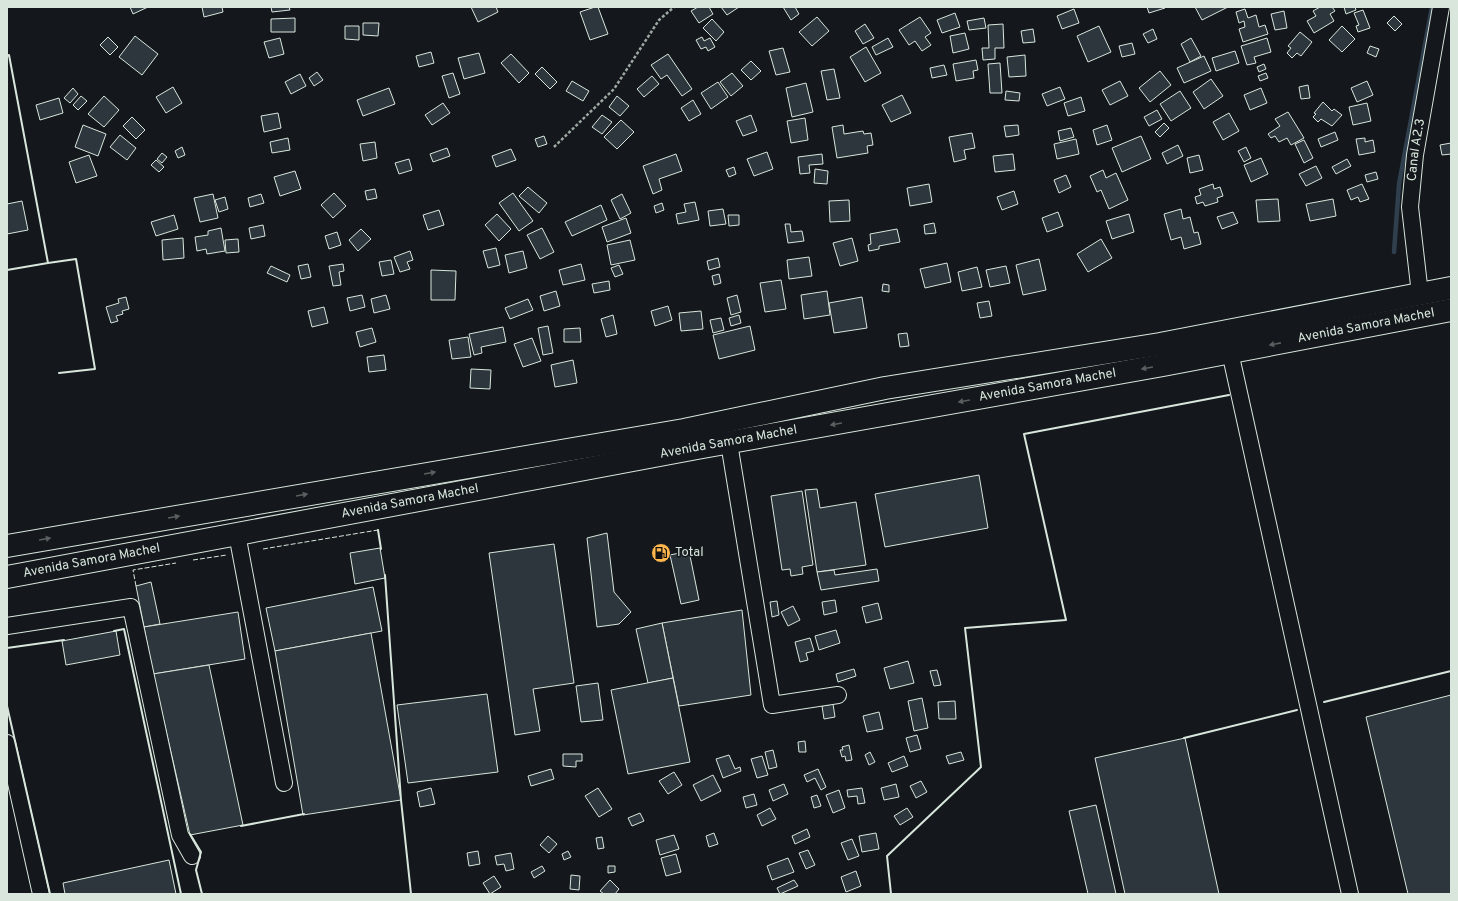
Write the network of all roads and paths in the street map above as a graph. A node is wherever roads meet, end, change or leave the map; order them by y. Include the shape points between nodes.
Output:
1 (674, 7) edge
2 (1442, 7) edge
3 (554, 147) dead end
4 (1451, 288) edge
5 (1420, 294) junction
6 (1451, 310) edge
7 (1230, 352) junction
8 (729, 443) junction
9 (237, 534) junction
10 (7, 546) edge
11 (7, 577) edge
12 (7, 626) edge
13 (838, 695) dead end
14 (7, 743) edge
15 (284, 783) dead end
16 (192, 856) dead end
17 (41, 894) edge
18 (1350, 894) edge

1 - 3 path via 660,20 614,89
2 - 5 street, Canal A2.3 via 1416,155 1410,208
4 - 5 highway, Avenida Samora Machel
10 -> 5 highway, Avenida Samora Machel via 684,430 885,388 1160,344
6 -> 7 highway, Avenida Samora Machel
7 -> 8 highway, Avenida Samora Machel
7 - 18 street
8 - 9 highway, Avenida Samora Machel
8 - 13 street via 772,705
9 - 11 highway, Avenida Samora Machel
9 - 15 street
12 - 16 street via 131,607 180,835
14 - 17 street

